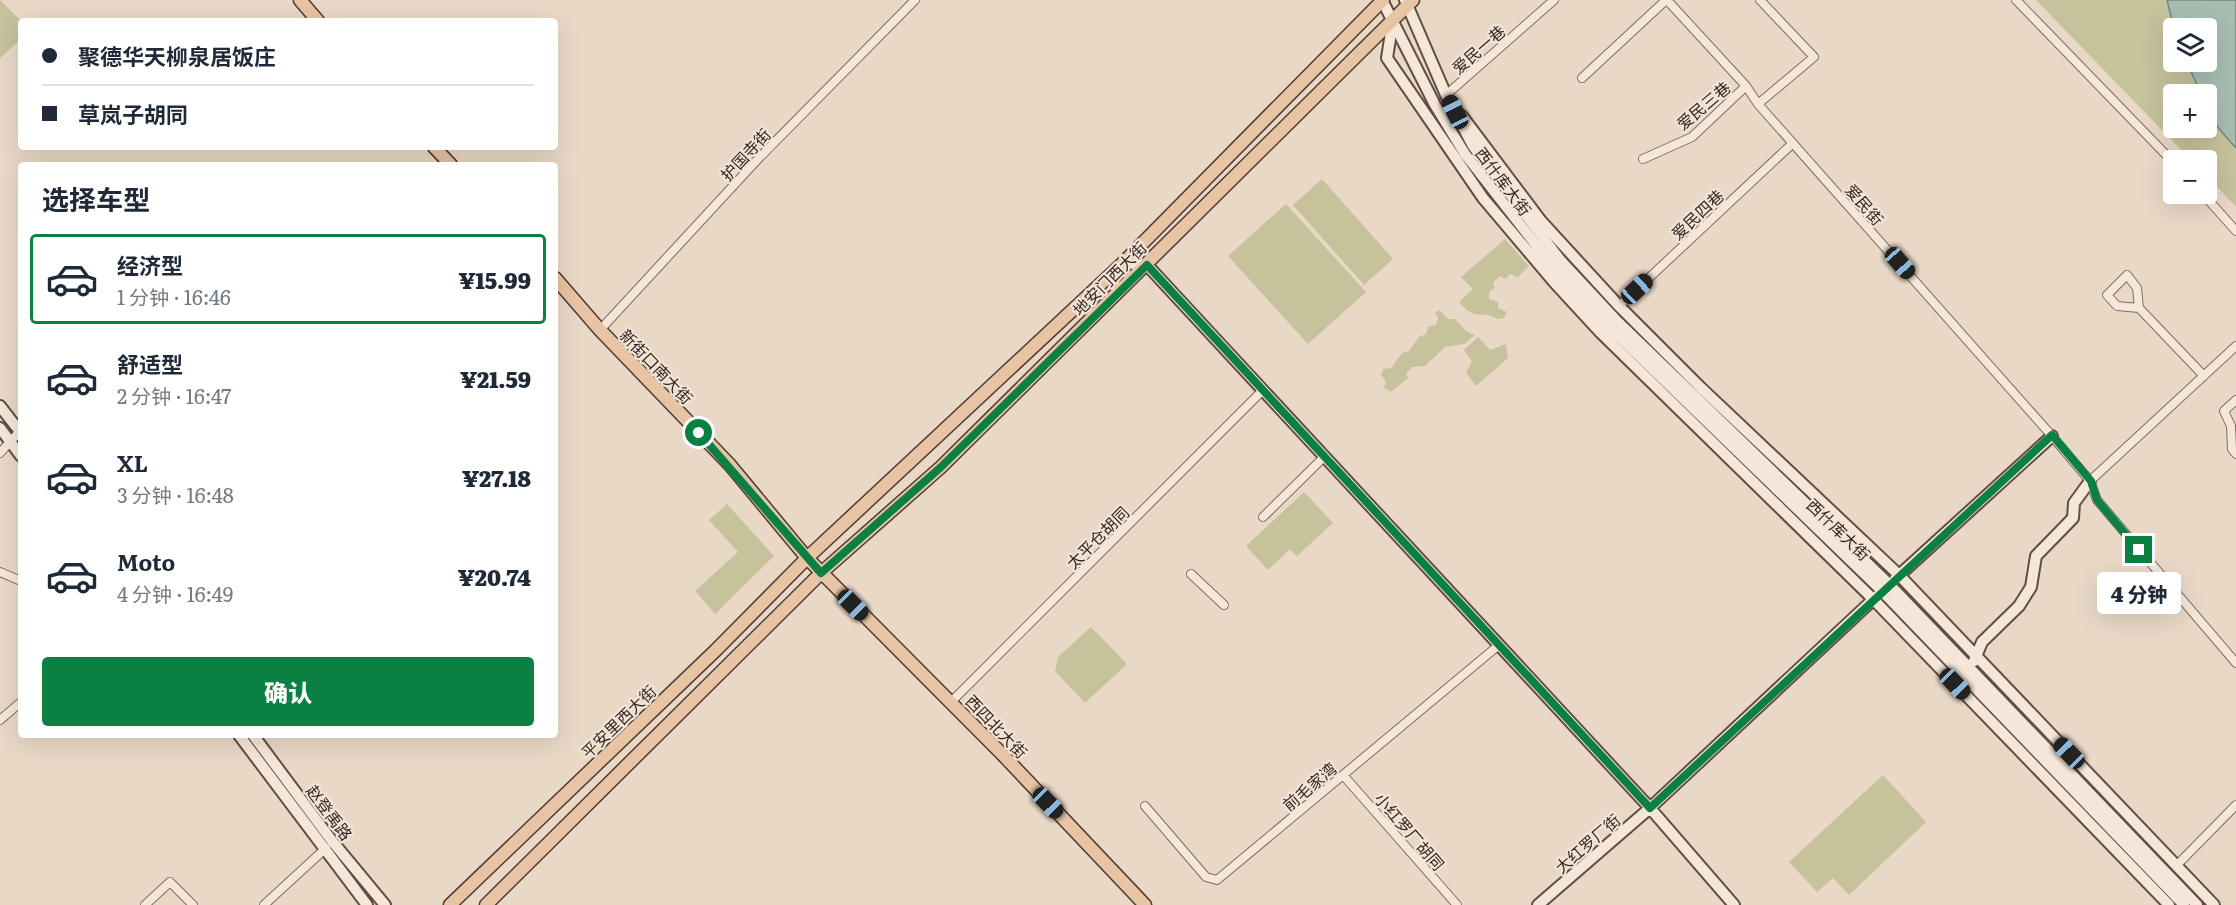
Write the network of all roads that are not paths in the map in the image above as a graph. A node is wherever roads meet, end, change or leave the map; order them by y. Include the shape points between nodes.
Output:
1 (300, 0) edge
2 (915, 0) edge
3 (1383, 0) edge
4 (1554, 0) edge
5 (1666, 0) edge
6 (1760, 0) edge
7 (2016, 0) edge
8 (1409, 2) edge
9 (315, 18) edge
10 (1394, 20) junction
11 (1582, 78) dead end
12 (1746, 86) junction
13 (1446, 95) junction
14 (1758, 104) junction
15 (1793, 143) junction
16 (437, 150) edge
17 (2163, 152) edge
18 (1643, 159) dead end
19 (448, 162) edge
20 (2212, 204) edge
21 (2236, 231) edge
22 (1124, 263) junction
23 (1147, 265) junction
24 (558, 281) edge
25 (1619, 306) junction
26 (2139, 308) junction
27 (600, 330) junction
28 (2236, 345) edge
29 (2204, 376) junction
30 (1262, 391) junction
31 (2236, 400) edge
32 (0, 406) edge
33 (0, 428) edge
34 (18, 429) edge
35 (18, 434) edge
36 (2052, 435) junction
37 (10, 441) junction
38 (18, 452) edge
39 (0, 453) edge
40 (2236, 454) edge
41 (1324, 457) junction
42 (2091, 481) junction
43 (1263, 517) dead end
44 (807, 558) junction
45 (0, 572) edge
46 (821, 573) junction
47 (1191, 574) dead end
48 (1899, 575) junction
49 (18, 580) edge
50 (1881, 591) junction
51 (1224, 605) dead end
52 (1498, 645) junction
53 (1976, 656) junction
54 (2236, 663) edge
55 (1970, 669) junction
56 (951, 702) junction
57 (18, 705) edge
58 (0, 720) edge
59 (241, 738) edge
60 (256, 738) edge
61 (1343, 775) junction
62 (2236, 805) edge
63 (1145, 806) dead end
64 (1650, 808) junction
65 (326, 848) junction
66 (2177, 865) junction
67 (145, 905) edge
68 (193, 905) edge
69 (264, 905) edge
70 (367, 905) edge
71 (385, 905) edge
72 (450, 905) edge
73 (486, 905) edge
74 (1146, 905) edge
75 (1457, 905) edge
76 (1538, 905) edge
77 (1734, 905) edge
78 (2169, 905) edge
79 (2184, 905) edge
80 (2197, 905) edge
81 (2214, 905) edge

1 - 9 main road
2 - 27 street, 护国寺街 via 757,160
3 - 10 street
3 - 22 main road, 地安门西大街
4 - 13 street, 爱民一巷
5 - 11 street
5 - 12 street, 爱民街
6 - 14 street via 1814,57
7 - 17 street
8 - 10 main road, 地安门西大街
8 - 13 street, 西什库大街
10 - 23 main road, 地安门西大街
10 - 50 street, 西什库大街 via 1435,105 1465,154 1547,260 1608,326
10 - 50 street, 西什库大街 via 1387,58 1517,241 1601,333
12 - 14 street, 爱民街
12 - 18 street, 爱民三巷 via 1692,137
13 - 25 street, 西什库大街 via 1541,221
13 - 50 street, 西什库大街 via 1478,154 1561,261
14 - 15 street, 爱民街
15 - 25 street, 爱民四巷
15 - 36 street, 爱民街
16 - 19 main road
20 - 21 street
22 - 23 street
22 - 44 main road, 地安门西大街
23 - 30 street
23 - 46 main road, 地安门西大街 via 941,467
24 - 27 main road, 新街口南大街
25 - 48 street, 西什库大街
26 - 26 street via 2137,288 2127,275 2107,295 2117,306
26 - 29 street
27 - 44 main road, 新街口南大街 via 730,465
28 - 29 street
29 - 42 street
30 - 41 street
30 - 56 street, 太平仓胡同
31 - 40 street via 2224,411
32 - 34 street
33 - 37 street
35 - 37 street
36 - 42 street, 爱民街
36 - 48 street, 大红罗厂街
37 - 38 street
37 - 39 street
41 - 43 street
41 - 52 street
42 - 53 street via 2074,503 2073,518 2036,556 2031,587 2019,606 1982,642
42 - 54 street, 爱民街 via 2097,500
44 - 46 main road, 新街口南大街
44 - 72 main road, 平安里西大街 via 716,651
45 - 49 street
46 - 56 main road, 西四北大街
46 - 73 main road
47 - 51 street
48 - 50 street, 大红罗厂街
48 - 53 street, 西什库大街
50 - 55 street, 西什库大街
50 - 64 street, 大红罗厂街
50 - 78 street, 西什库大街
50 - 79 street, 西什库大街
52 - 61 street, 前毛家湾
52 - 64 street
53 - 55 street
53 - 66 street, 西什库大街
55 - 80 street, 西什库大街
56 - 74 main road, 西四北大街
57 - 58 street
59 - 65 street, 赵登禹路
60 - 71 street, 赵登禹路
61 - 63 street, 前毛家湾 via 1217,880 1206,877
61 - 75 street, 小红罗厂胡同
62 - 66 street
64 - 76 street, 大红罗厂街
64 - 77 street
65 - 69 street
65 - 70 street, 赵登禹路
66 - 81 street, 西什库大街
67 - 68 street via 170,882

